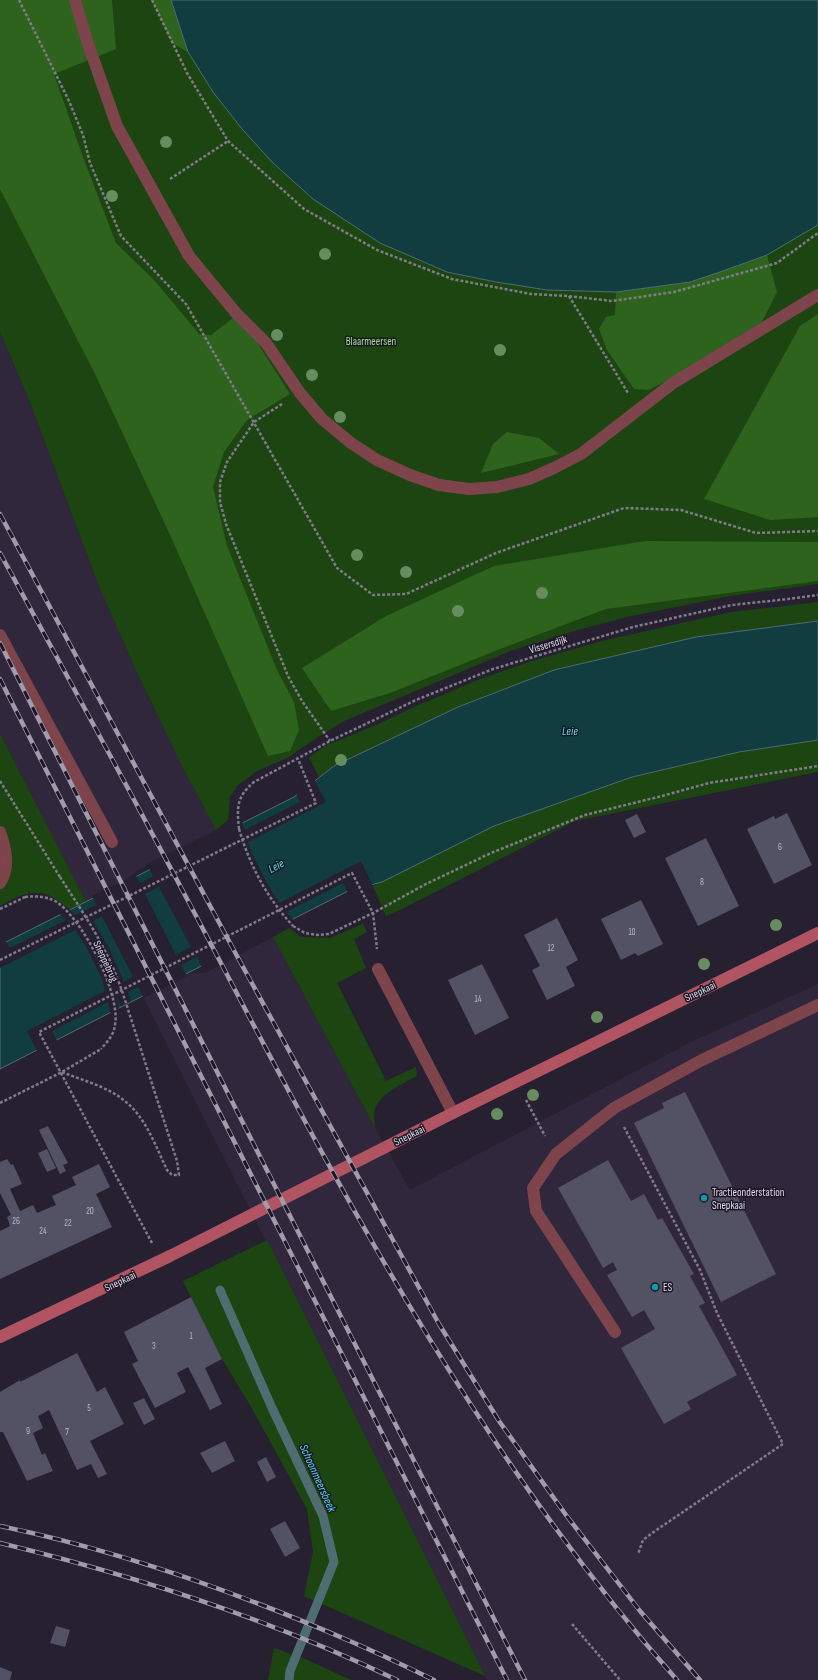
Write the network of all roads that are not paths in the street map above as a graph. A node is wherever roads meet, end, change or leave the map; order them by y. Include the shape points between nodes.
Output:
1 (75, 0) edge
2 (818, 295) edge
3 (0, 635) edge
4 (0, 832) edge
5 (112, 842) dead end
6 (0, 883) edge
7 (818, 933) edge
8 (378, 969) road end
9 (818, 1005) edge
10 (453, 1113) junction
11 (615, 1332) dead end
12 (0, 1336) edge

1 - 2 street via 117,126 189,256 236,313 266,342 322,420 377,460 410,475 439,485 469,489 497,487 529,479 554,468 581,454 674,383
3 - 5 street
4 - 6 street via 7,857
7 - 10 street, Snepkaai
8 - 10 street
9 - 11 street via 702,1060 614,1108 556,1154 534,1188 536,1211
10 - 12 street, Snepkaai via 162,1260

